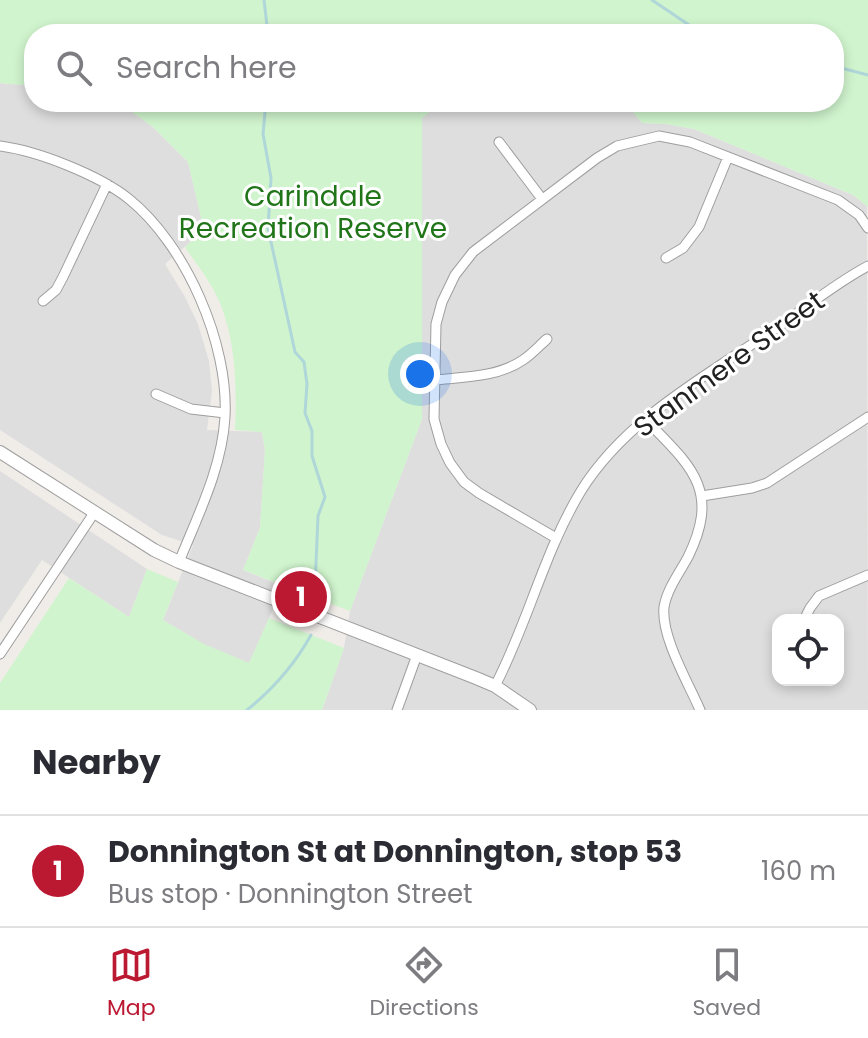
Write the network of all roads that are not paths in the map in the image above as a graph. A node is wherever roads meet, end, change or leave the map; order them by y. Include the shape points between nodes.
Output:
1 (499, 142) dead end
2 (0, 146) edge
3 (728, 157) junction
4 (107, 184) junction
5 (542, 199) junction
6 (868, 228) edge
7 (666, 258) dead end
8 (868, 266) edge
9 (43, 301) dead end
10 (547, 339) dead end
11 (435, 380) junction
12 (156, 394) dead end
13 (225, 413) junction
14 (868, 417) edge
15 (646, 420) junction
16 (0, 452) edge
17 (702, 496) junction
18 (94, 513) junction
19 (556, 538) junction
20 (179, 562) junction
21 (868, 575) edge
22 (807, 614) edge
23 (0, 654) edge
24 (417, 655) junction
25 (495, 686) junction
26 (397, 710) edge
27 (530, 710) edge
28 (700, 710) edge

1 - 5 street
2 - 4 street
3 - 5 street via 659,136 617,146
3 - 6 street via 838,200
3 - 7 street via 699,227 683,248
4 - 9 street via 56,290
4 - 13 street via 147,215 190,277 220,356
5 - 11 street via 473,252 455,275 436,324
8 - 15 street, Stanmere Street
10 - 11 street via 501,371
11 - 19 street via 434,419 441,444 464,482
12 - 13 street via 191,409
13 - 20 street via 213,477
14 - 17 street via 767,483
15 - 17 street via 688,464
15 - 19 street, Stanmere Street via 589,481
16 - 18 street
17 - 28 street via 699,529 664,606 673,648
18 - 20 street
18 - 23 street
19 - 25 street, Stanmere Street
20 - 24 street
21 - 22 street via 819,596
24 - 25 street
24 - 26 street
25 - 27 street

